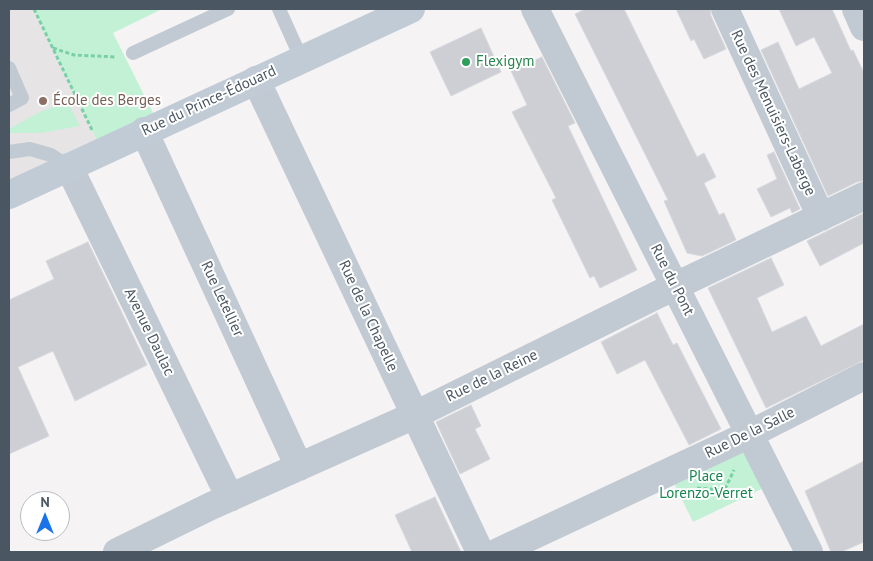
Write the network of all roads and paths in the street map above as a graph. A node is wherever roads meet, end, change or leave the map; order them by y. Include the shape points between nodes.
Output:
1 (34, 9) edge
2 (228, 9) edge
3 (279, 9) edge
4 (411, 9) edge
5 (535, 9) edge
6 (725, 9) edge
7 (856, 9) edge
8 (864, 27) edge
9 (53, 48) junction
10 (133, 53) dead end
11 (118, 57) dead end
12 (302, 58) junction
13 (9, 68) edge
14 (256, 80) junction
15 (9, 105) edge
16 (144, 132) junction
17 (102, 151) junction
18 (9, 152) edge
19 (69, 167) junction
20 (9, 195) edge
21 (864, 196) edge
22 (821, 217) junction
23 (675, 286) junction
24 (864, 376) edge
25 (415, 415) junction
26 (750, 434) junction
27 (299, 467) junction
28 (669, 473) junction
29 (774, 482) junction
30 (230, 498) junction
31 (117, 552) edge
32 (480, 552) edge
33 (498, 552) edge
34 (809, 552) edge

1 - 9 path
2 - 10 lane
3 - 12 lane
4 - 12 street, Rue du Prince-Édouard
5 - 23 street, Rue du Pont
6 - 22 street, Rue des Menuisiers-Laberge
7 - 8 street
9 - 11 path via 74,55
9 - 17 path
12 - 14 street, Rue du Prince-Édouard
13 - 15 lane via 22,98
14 - 16 street, Rue du Prince-Édouard
14 - 25 street, Rue de la Chapelle
16 - 17 street, Rue du Prince-Édouard
16 - 27 street, Rue Letellier
17 - 19 street, Rue du Prince-Édouard
18 - 19 lane via 30,149 51,154
19 - 20 street, Rue du Prince-Édouard
19 - 30 street, Avenue Daulac
21 - 22 street, Rue de la Reine
22 - 23 street, Rue de la Reine
23 - 25 street, Rue de la Reine
23 - 26 street, Rue du Pont
24 - 26 street, Rue De la Salle
25 - 27 street, Rue de la Reine
25 - 32 street, Rue de la Chapelle
26 - 28 street, Rue De la Salle
26 - 29 street, Rue du Pont
27 - 30 street, Rue de la Reine
28 - 29 path via 692,488 740,491
28 - 33 street, Rue De la Salle
29 - 34 street, Rue du Pont
30 - 31 street, Rue de la Reine

